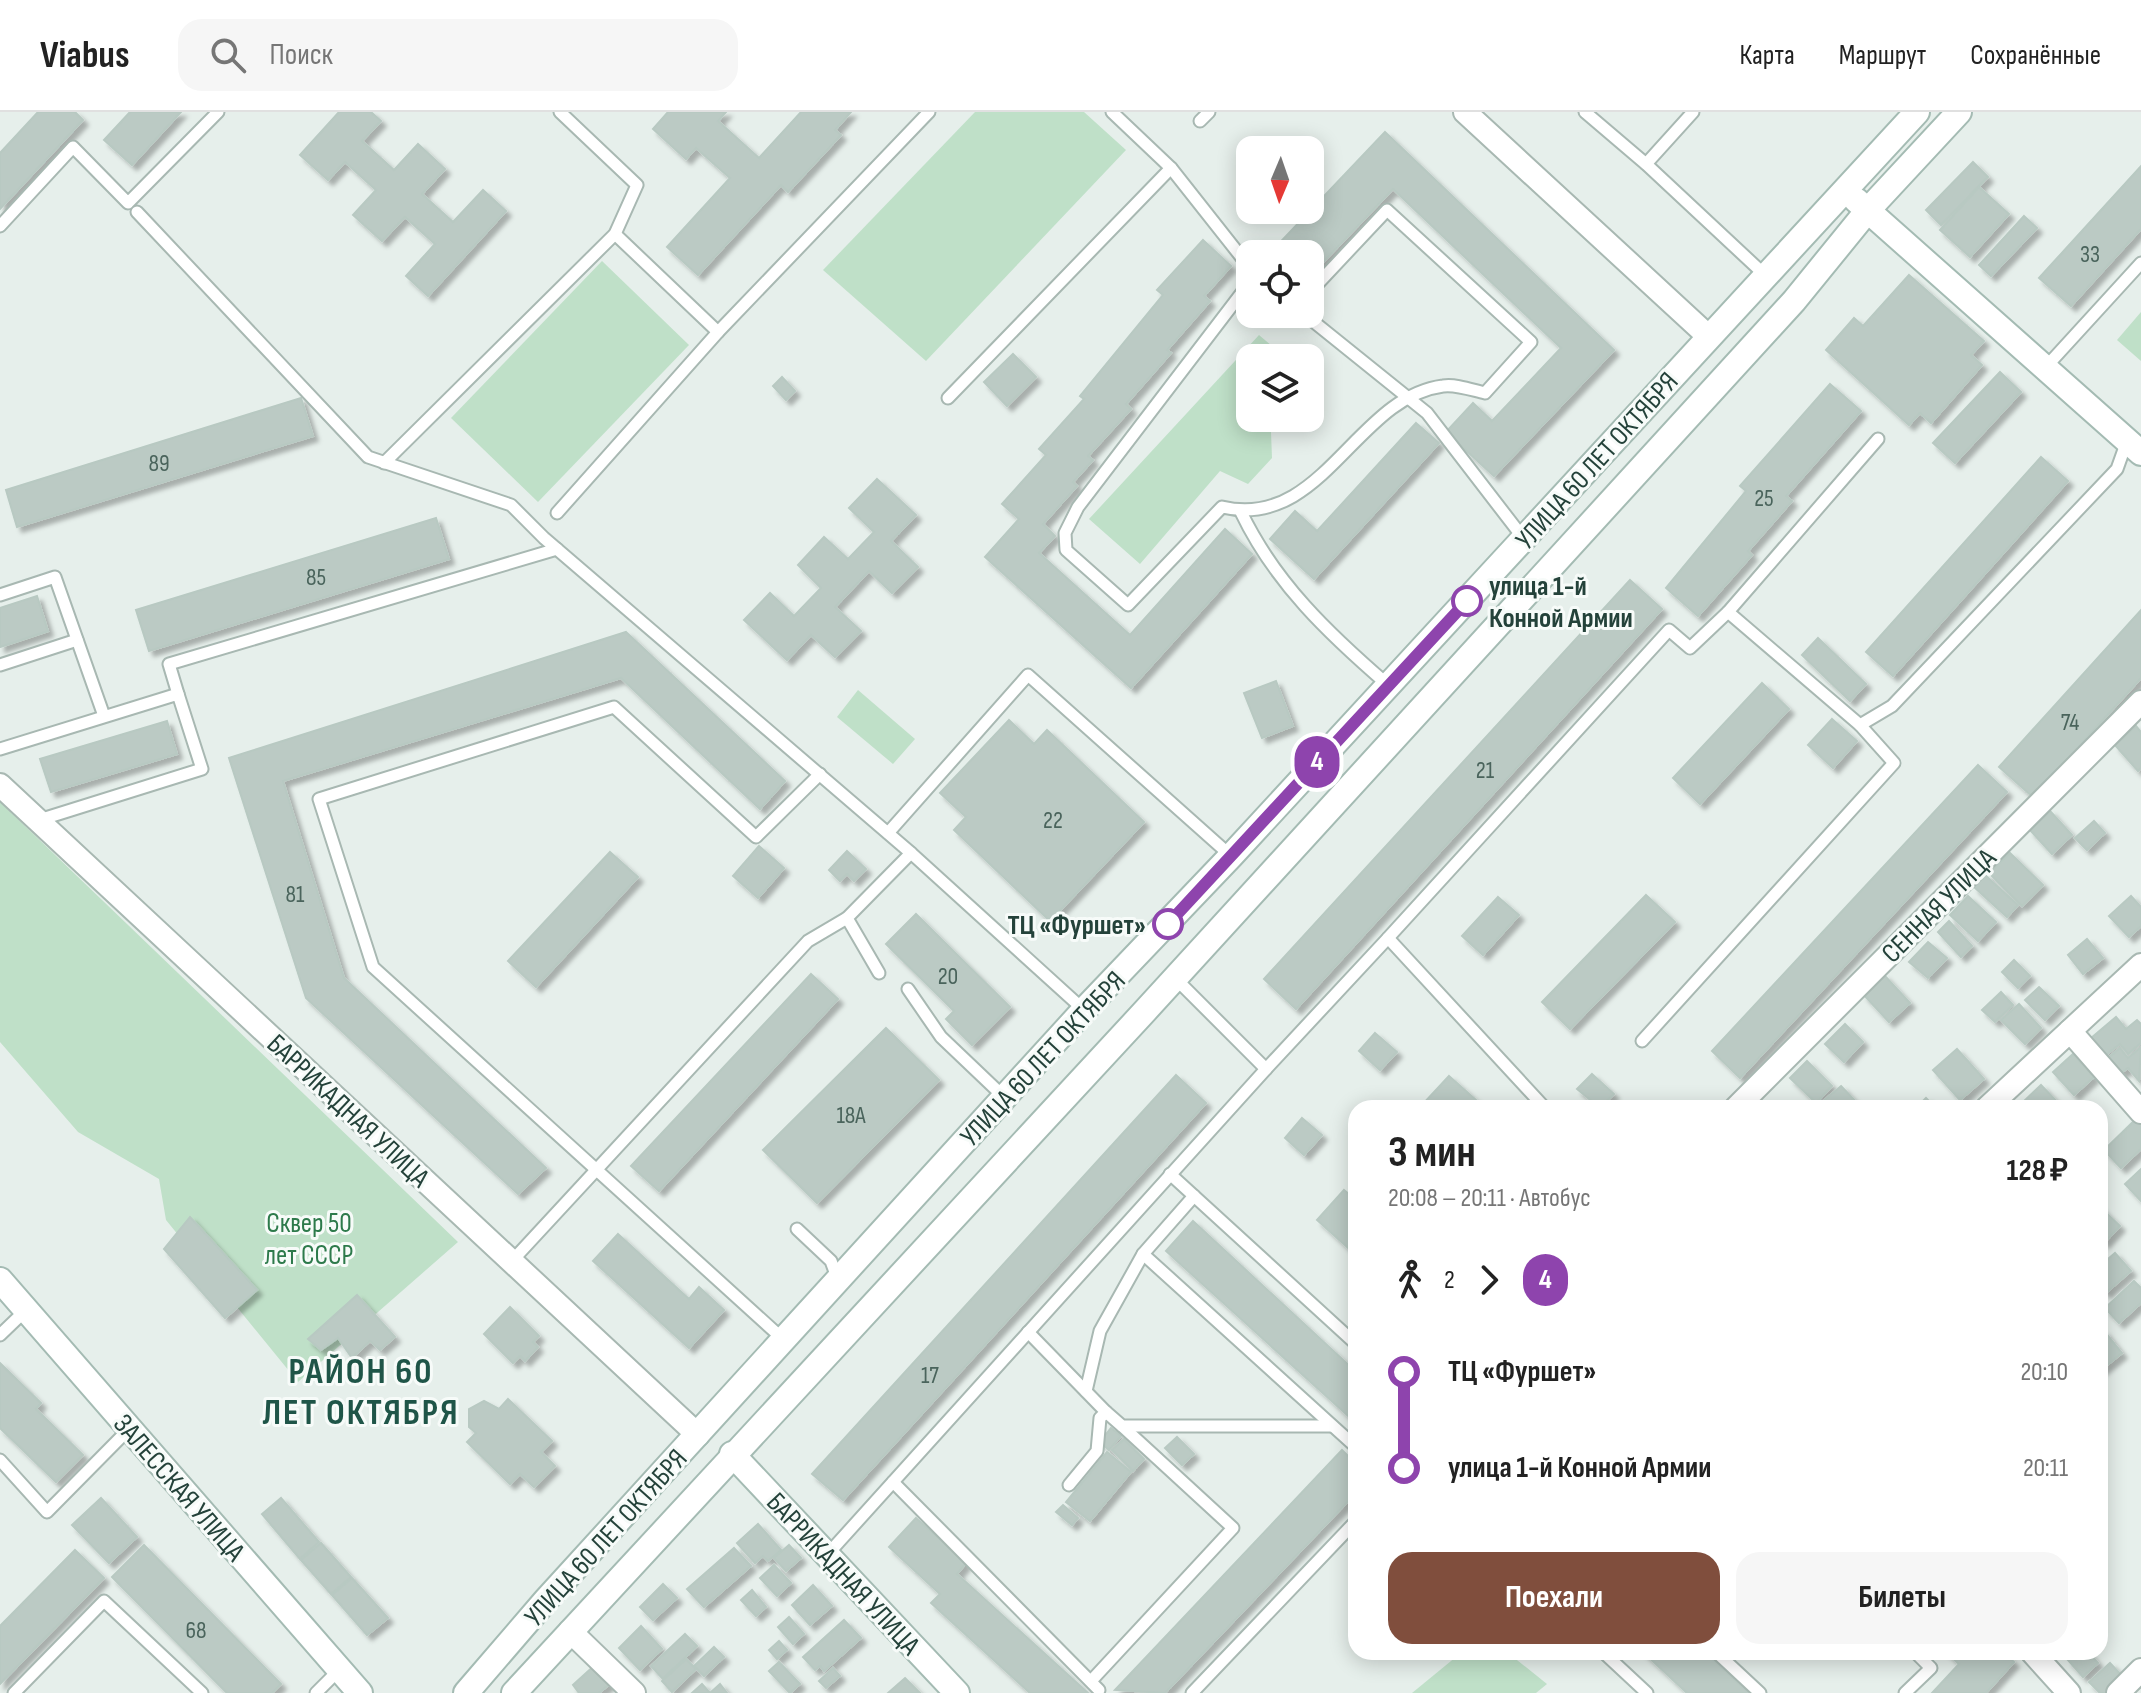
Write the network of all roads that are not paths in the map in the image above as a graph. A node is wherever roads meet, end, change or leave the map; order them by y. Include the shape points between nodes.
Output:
1 (218, 112) edge
2 (560, 112) edge
3 (929, 112) edge
4 (1112, 112) edge
5 (1465, 112) edge
6 (1585, 112) edge
7 (1693, 112) edge
8 (1917, 112) edge
9 (1959, 112) edge
10 (1646, 164) junction
11 (1171, 168) junction
12 (1845, 191) junction
13 (1868, 210) junction
14 (137, 212) dead end
15 (0, 226) edge
16 (615, 234) junction
17 (1236, 250) edge
18 (2141, 263) edge
19 (1766, 276) junction
20 (1324, 277) edge
21 (1236, 300) edge
22 (1321, 328) edge
23 (718, 332) junction
24 (1708, 336) junction
25 (2045, 368) junction
26 (1406, 397) junction
27 (948, 398) dead end
28 (1878, 439) dead end
29 (2134, 447) edge
30 (384, 463) junction
31 (1241, 512) junction
32 (557, 513) dead end
33 (1524, 539) junction
34 (557, 549) junction
35 (0, 595) edge
36 (1468, 600) junction
37 (1728, 612) junction
38 (1495, 627) junction
39 (77, 640) junction
40 (0, 665) edge
41 (1388, 685) junction
42 (178, 694) junction
43 (2141, 702) edge
44 (104, 716) junction
45 (1860, 725) junction
46 (0, 749) edge
47 (820, 774) junction
48 (0, 785) edge
49 (38, 820) junction
50 (888, 833) junction
51 (911, 853) junction
52 (1231, 856) junction
53 (847, 918) junction
54 (1388, 938) junction
55 (2141, 965) edge
56 (879, 973) dead end
57 (1175, 978) junction
58 (908, 989) dead end
59 (1084, 1010) junction
60 (2070, 1031) junction
61 (1642, 1041) dead end
62 (1266, 1069) junction
63 (1005, 1097) junction
64 (1538, 1100) edge
65 (1744, 1100) edge
66 (1996, 1100) edge
67 (2141, 1112) edge
68 (595, 1169) junction
69 (1170, 1174) junction
70 (1194, 1196) junction
71 (797, 1229) dead end
72 (1143, 1254) junction
73 (511, 1262) junction
74 (841, 1270) junction
75 (0, 1280) edge
76 (26, 1310) junction
77 (1028, 1332) junction
78 (0, 1335) edge
79 (1348, 1337) edge
80 (784, 1341) junction
81 (1086, 1391) junction
82 (1106, 1412) junction
83 (1122, 1426) junction
84 (1332, 1426) junction
85 (130, 1429) junction
86 (698, 1435) junction
87 (1348, 1440) edge
88 (732, 1454) junction
89 (0, 1460) edge
90 (893, 1482) junction
91 (1069, 1485) dead end
92 (1348, 1529) edge
93 (827, 1555) junction
94 (570, 1631) junction
95 (1612, 1660) edge
96 (1725, 1660) edge
97 (1923, 1660) edge
98 (2038, 1660) edge
99 (339, 1669) junction
100 (2141, 1670) edge
101 (2061, 1690) edge
102 (14, 1693) edge
103 (202, 1693) edge
104 (316, 1693) edge
105 (360, 1693) edge
106 (466, 1693) edge
107 (514, 1693) edge
108 (634, 1693) edge
109 (957, 1693) edge
110 (1192, 1693) edge
111 (1647, 1693) edge
112 (1760, 1693) edge
113 (1905, 1693) edge
114 (2118, 1693) edge

1 - 15 lane via 128,203 73,147
2 - 16 lane via 637,185
3 - 23 lane
4 - 11 lane
5 - 24 street
6 - 10 lane
7 - 10 lane
8 - 12 main road, УЛИЦА 60 ЛЕТ ОКТЯБРЯ
9 - 13 main road, УЛИЦА 60 ЛЕТ ОКТЯБРЯ
10 - 19 lane
11 - 17 lane
11 - 27 lane
12 - 13 main road
12 - 19 main road, УЛИЦА 60 ЛЕТ ОКТЯБРЯ
13 - 25 main road
13 - 38 main road, УЛИЦА 60 ЛЕТ ОКТЯБРЯ via 1794,301
14 - 30 lane via 368,457
16 - 23 lane
16 - 30 lane
18 - 25 lane
19 - 24 main road, УЛИЦА 60 ЛЕТ ОКТЯБРЯ
20 - 26 lane via 1387,210 1531,342 1485,393 1446,385
21 - 31 lane via 1078,507 1065,533 1066,550 1128,605 1222,507
22 - 26 lane
23 - 32 lane
24 - 33 main road, УЛИЦА 60 ЛЕТ ОКТЯБРЯ
25 - 29 main road
26 - 31 lane via 1298,496
26 - 33 lane via 1427,413
28 - 37 lane
29 - 45 lane via 1892,706
30 - 34 lane via 511,505
31 - 41 lane via 1259,550 1315,618
33 - 36 main road, УЛИЦА 60 ЛЕТ ОКТЯБРЯ
34 - 42 lane via 169,664
34 - 47 lane
35 - 39 lane via 55,577
36 - 38 main road
36 - 41 main road, УЛИЦА 60 ЛЕТ ОКТЯБРЯ
37 - 45 lane
37 - 54 lane via 1690,648 1669,630
38 - 57 main road, УЛИЦА 60 ЛЕТ ОКТЯБРЯ
39 - 40 lane
39 - 44 lane
41 - 52 main road, УЛИЦА 60 ЛЕТ ОКТЯБРЯ
42 - 44 lane
42 - 49 lane via 202,769
43 - 65 street, СЕННАЯ УЛИЦА
44 - 46 lane
45 - 61 lane via 1894,763
47 - 50 lane
47 - 68 lane via 756,837 614,707 319,799 373,967
48 - 49 street, БАРРИКАДНАЯ УЛИЦА
49 - 73 street, БАРРИКАДНАЯ УЛИЦА
50 - 51 lane
50 - 52 lane via 1028,675
51 - 53 lane
51 - 59 lane
52 - 59 main road, УЛИЦА 60 ЛЕТ ОКТЯБРЯ
53 - 56 lane
53 - 68 lane via 808,941
54 - 62 lane
54 - 64 lane
55 - 60 street
57 - 62 lane
57 - 88 main road, УЛИЦА 60 ЛЕТ ОКТЯБРЯ
58 - 63 lane via 941,1037
59 - 63 main road, УЛИЦА 60 ЛЕТ ОКТЯБРЯ
60 - 66 street
60 - 67 street
62 - 69 lane
63 - 74 main road, УЛИЦА 60 ЛЕТ ОКТЯБРЯ
68 - 73 lane
68 - 80 lane
69 - 70 lane
69 - 77 lane
70 - 72 lane
70 - 79 lane
71 - 74 lane
72 - 81 lane via 1100,1331
72 - 84 lane
73 - 86 street, БАРРИКАДНАЯ УЛИЦА
74 - 80 main road, УЛИЦА 60 ЛЕТ ОКТЯБРЯ
75 - 76 main road, ЗАЛЕССКАЯ УЛИЦА
76 - 78 lane
76 - 85 main road, ЗАЛЕССКАЯ УЛИЦА
77 - 81 lane
77 - 90 lane
80 - 86 main road, УЛИЦА 60 ЛЕТ ОКТЯБРЯ
81 - 82 lane
82 - 83 lane
82 - 91 lane via 1100,1418 1097,1451
83 - 84 lane
83 - 90 lane via 1233,1528 1095,1686
84 - 87 lane
85 - 89 lane via 47,1512
85 - 99 main road, ЗАЛЕССКАЯ УЛИЦА
86 - 106 main road, УЛИЦА 60 ЛЕТ ОКТЯБРЯ
88 - 93 main road, БАРРИКАДНАЯ УЛИЦА
88 - 94 main road, УЛИЦА 60 ЛЕТ ОКТЯБРЯ
90 - 93 lane
92 - 110 lane
93 - 109 main road, БАРРИКАДНАЯ УЛИЦА
94 - 107 main road, УЛИЦА 60 ЛЕТ ОКТЯБРЯ
94 - 108 street
95 - 111 lane
96 - 112 lane
97 - 113 lane via 1931,1668
98 - 101 street
99 - 104 lane
99 - 105 main road, ЗАЛЕССКАЯ УЛИЦА
100 - 114 street
102 - 103 lane via 104,1601

